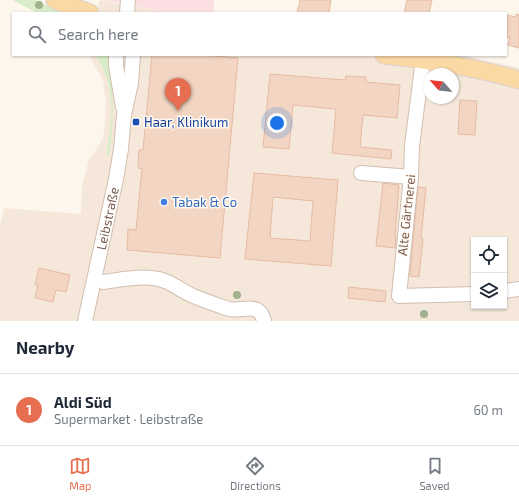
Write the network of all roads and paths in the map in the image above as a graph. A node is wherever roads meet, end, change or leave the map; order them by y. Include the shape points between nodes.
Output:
1 (54, 0) edge
2 (128, 0) edge
3 (87, 12) edge
4 (127, 12) edge
5 (116, 56) edge
6 (133, 56) edge
7 (394, 56) edge
8 (423, 59) junction
9 (519, 80) edge
10 (124, 115) junction
11 (361, 173) dead end
12 (411, 177) junction
13 (104, 282) dead end
14 (519, 289) edge
15 (507, 291) edge
16 (471, 294) edge
17 (85, 321) edge
18 (264, 321) edge

1 - 3 main road
2 - 4 street
5 - 10 street, Leibstraße
6 - 10 street, Leibstraße via 131,83
7 - 8 main road
8 - 9 main road
8 - 12 street, Alte Gärtnerei via 412,146
10 - 17 street, Leibstraße via 116,179
11 - 12 street
12 - 16 street, Alte Gärtnerei via 399,296
13 - 18 street via 152,277 161,279 231,310 258,310
14 - 15 street

